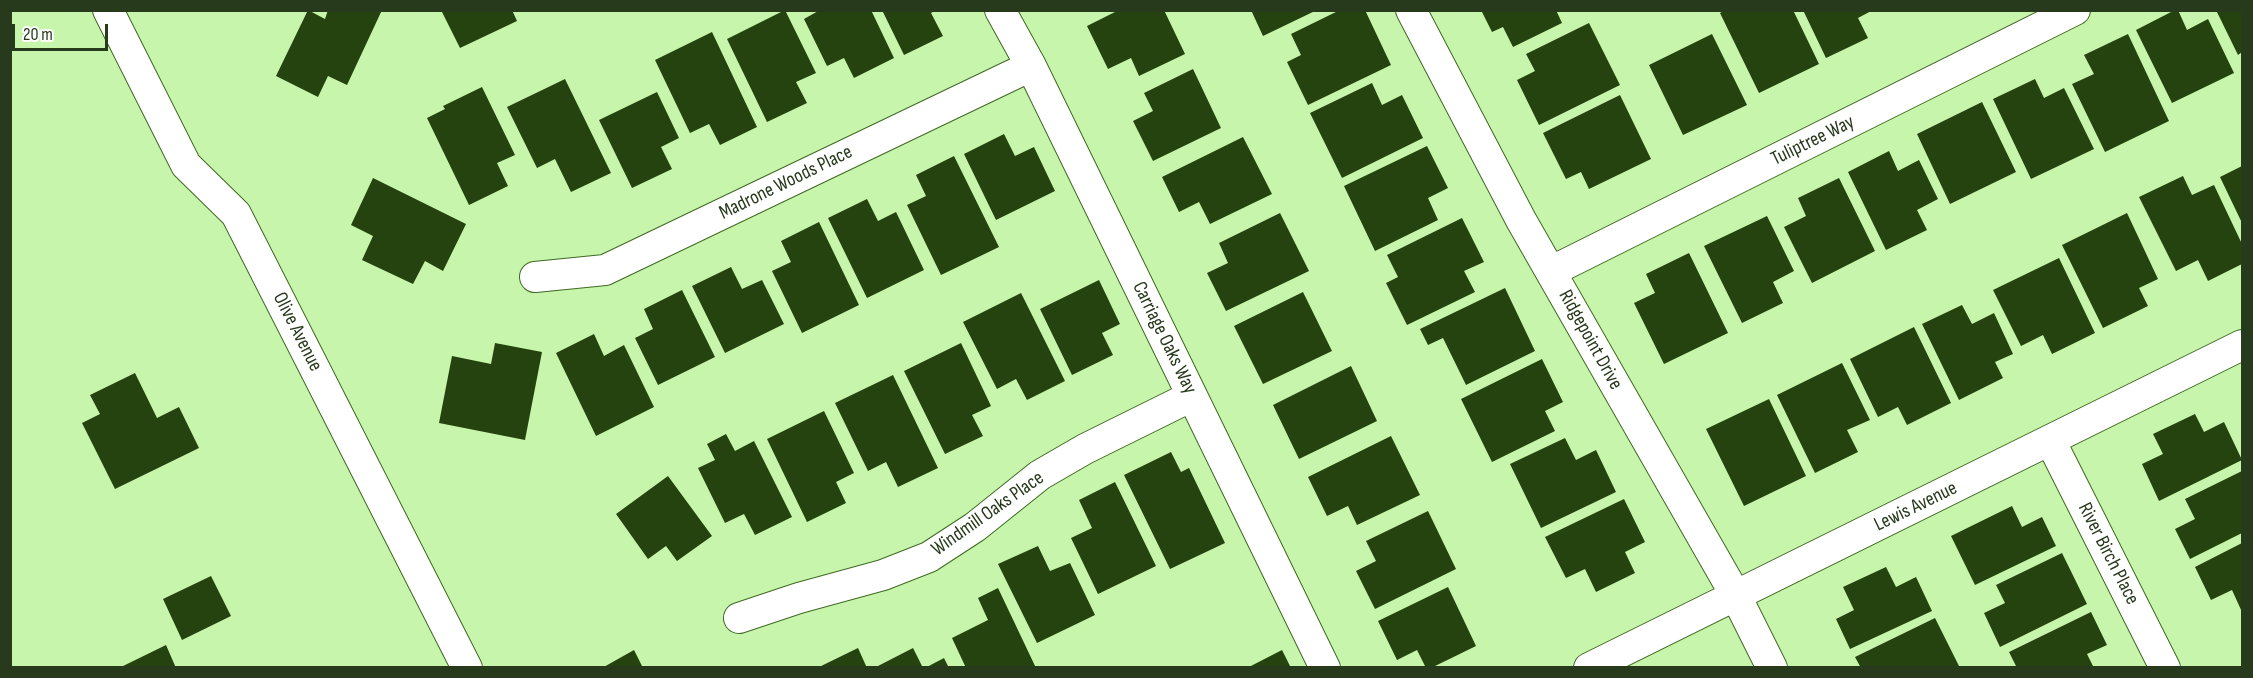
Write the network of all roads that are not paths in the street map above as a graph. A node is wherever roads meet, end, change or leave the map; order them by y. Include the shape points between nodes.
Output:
1 (108, 10) edge
2 (1000, 10) edge
3 (1411, 10) edge
4 (2075, 10) edge
5 (1031, 66) junction
6 (1552, 271) junction
7 (535, 277) dead end
8 (2242, 345) edge
9 (1192, 396) junction
10 (2050, 440) junction
11 (1736, 596) junction
12 (739, 618) dead end
13 (467, 668) edge
14 (1325, 668) edge
15 (1589, 668) edge
16 (1772, 668) edge
17 (2165, 668) edge

1 - 13 street, Olive Avenue via 186,165 236,214
2 - 5 street, Carriage Oaks Way
3 - 6 street, Ridgepoint Drive via 1521,220
4 - 6 street, Tuliptree Way
5 - 7 street, Madrone Woods Place via 606,270
5 - 9 street, Carriage Oaks Way
6 - 11 street, Ridgepoint Drive
8 - 10 street, Lewis Avenue
9 - 12 street, Windmill Oaks Place via 1040,475 975,527 929,556 883,575
9 - 14 street, Carriage Oaks Way
10 - 11 street, Lewis Avenue
10 - 17 street, River Birch Place
11 - 15 street, Lewis Avenue
11 - 16 street, Ridgepoint Drive

